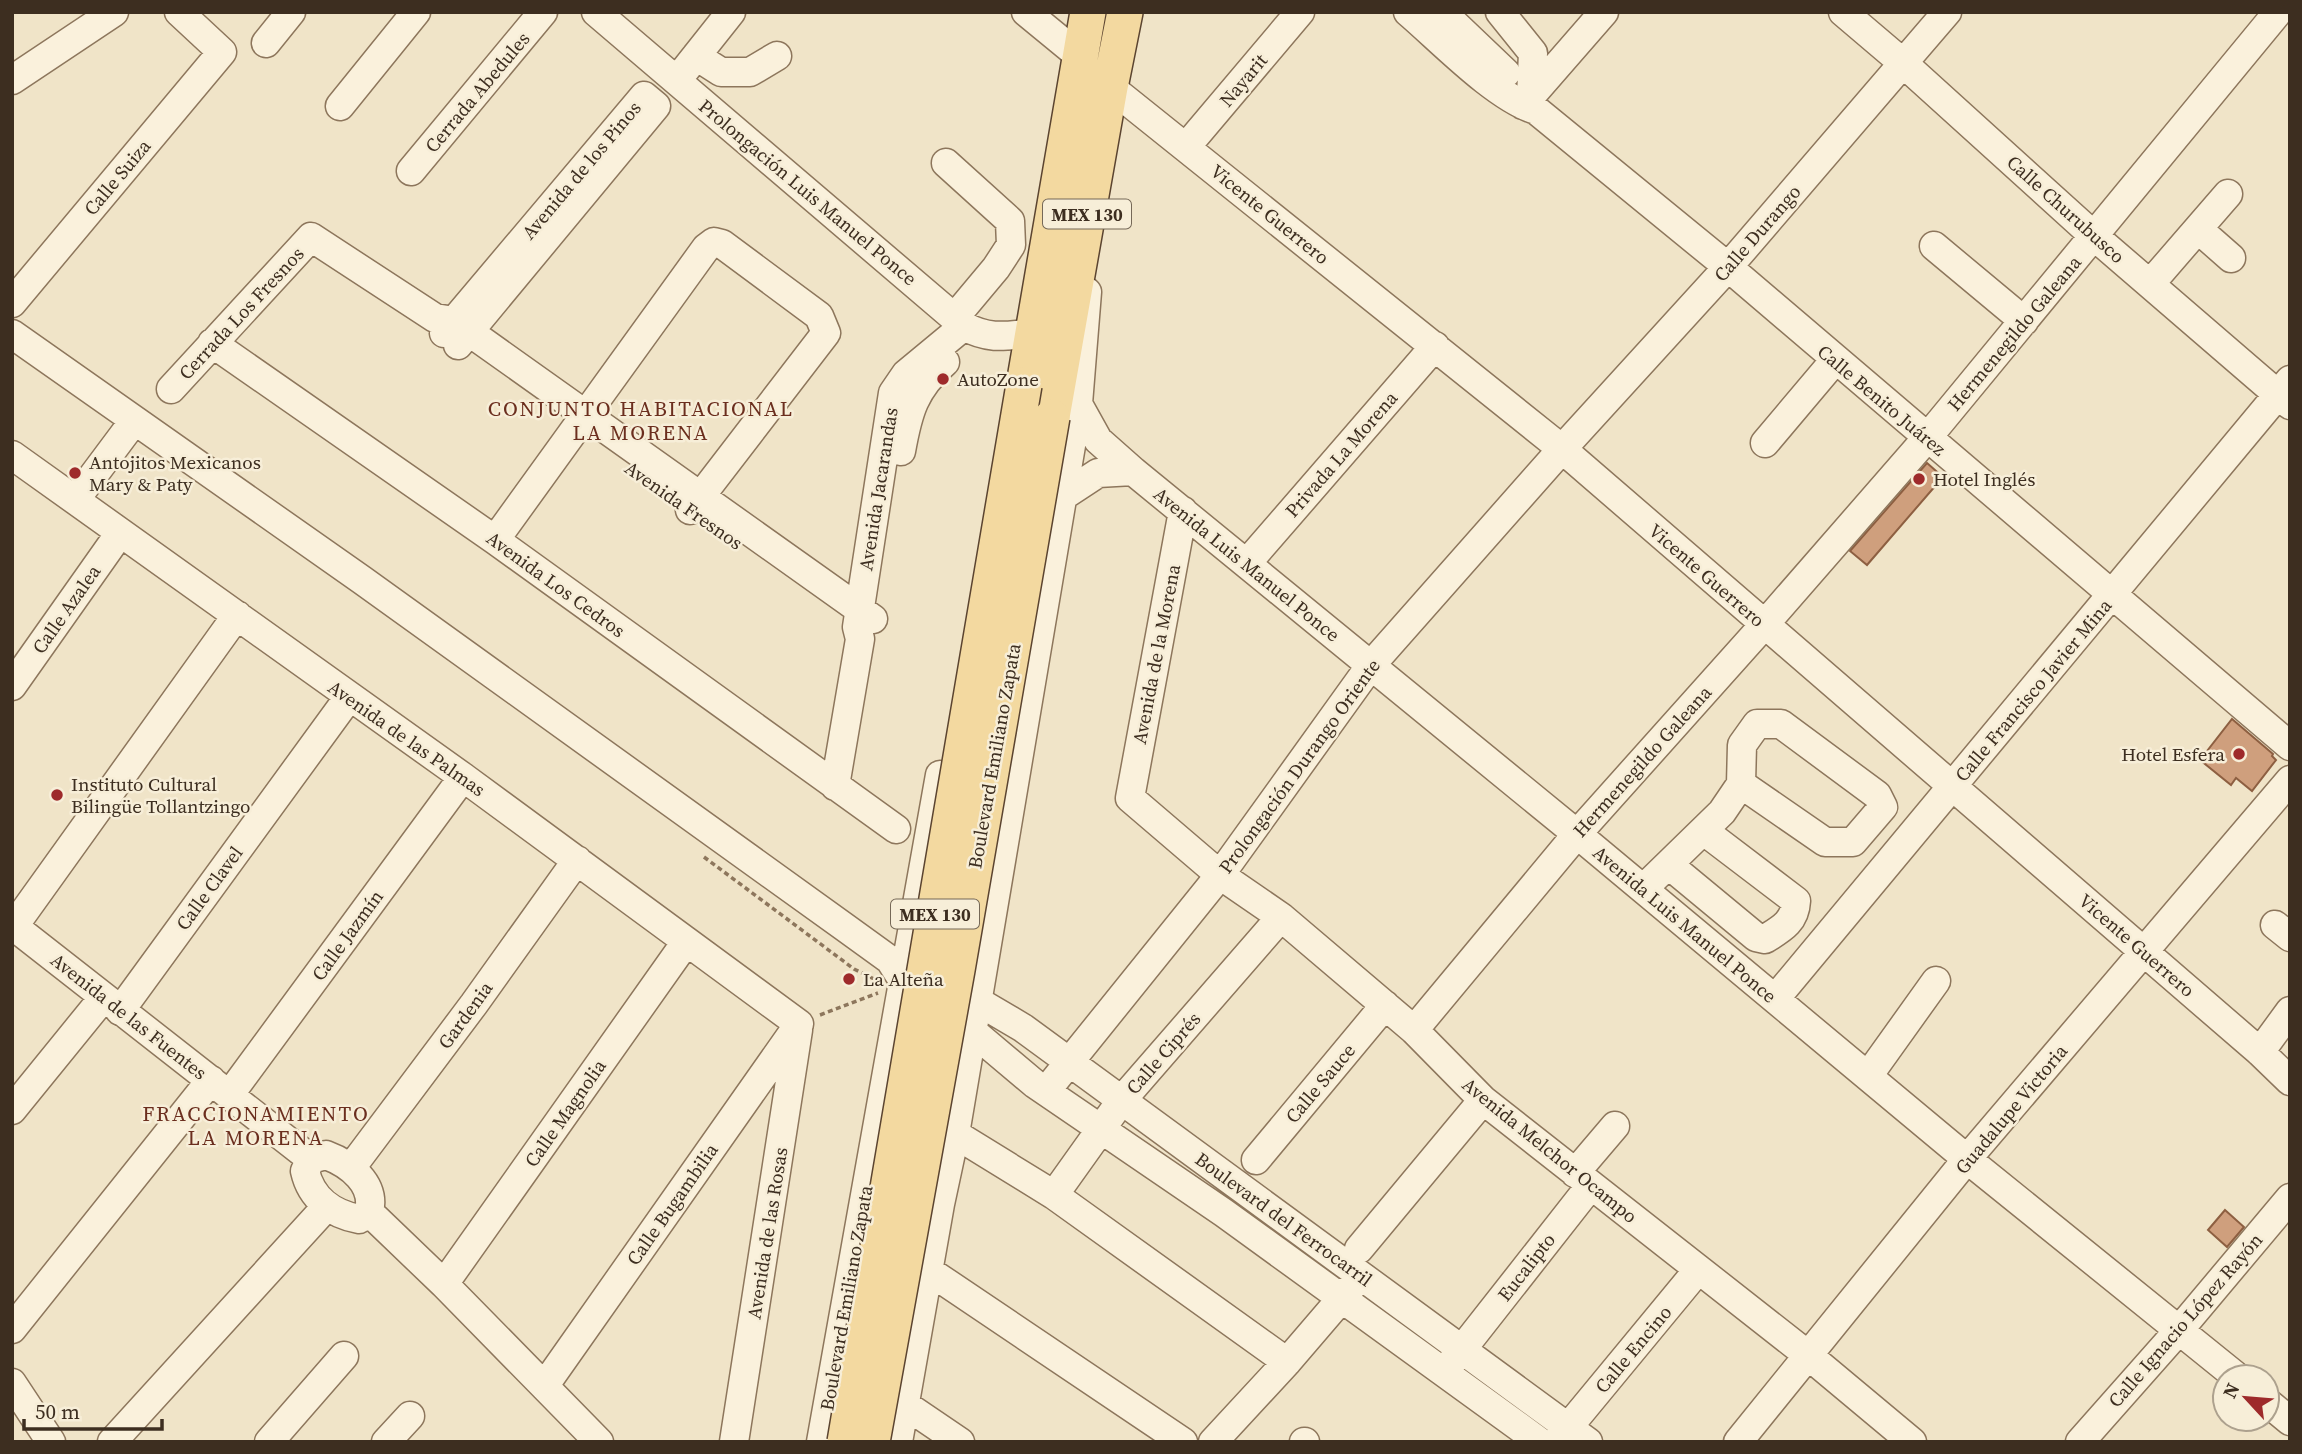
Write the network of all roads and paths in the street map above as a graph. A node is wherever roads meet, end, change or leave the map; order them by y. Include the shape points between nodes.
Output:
1 (114, 12) edge
2 (179, 12) edge
3 (291, 12) edge
4 (416, 12) edge
5 (543, 12) edge
6 (596, 12) edge
7 (731, 12) edge
8 (1026, 12) edge
9 (1088, 12) edge
10 (1125, 12) edge
11 (1300, 12) edge
12 (1408, 12) edge
13 (1442, 12) edge
14 (1500, 12) edge
15 (1604, 12) edge
16 (1843, 12) edge
17 (1947, 12) edge
18 (2279, 12) edge
19 (2290, 21) edge
20 (266, 43) dead end
21 (696, 56) junction
22 (777, 57) dead end
23 (1082, 58) junction
24 (1903, 63) junction
25 (12, 80) edge
26 (676, 81) junction
27 (1110, 87) junction
28 (1530, 104) junction
29 (340, 106) dead end
30 (1186, 147) junction
31 (946, 163) dead end
32 (411, 171) dead end
33 (2228, 194) dead end
34 (2198, 229) junction
35 (2094, 236) junction
36 (312, 237) joint
37 (1012, 245) junction
38 (1934, 246) dead end
39 (1048, 253) junction
40 (2231, 258) dead end
41 (1728, 267) junction
42 (2150, 284) junction
43 (12, 303) edge
44 (2024, 321) junction
45 (966, 325) junction
46 (452, 330) junction
47 (1034, 333) junction
48 (12, 334) edge
49 (212, 343) junction
50 (1435, 346) junction
51 (1835, 360) junction
52 (171, 389) dead end
53 (2286, 393) edge
54 (1065, 411) junction
55 (134, 421) junction
56 (581, 422) junction
57 (1927, 438) junction
58 (1765, 443) dead end
59 (1562, 449) junction
60 (13, 456) edge
61 (1133, 471) junction
62 (1063, 496) junction
63 (75, 500) junction
64 (695, 503) junction
65 (1183, 510) junction
66 (120, 533) junction
67 (495, 540) junction
68 (1247, 563) junction
69 (2112, 595) junction
70 (237, 615) junction
71 (1764, 625) junction
72 (864, 627) junction
73 (1371, 665) junction
74 (12, 686) edge
75 (349, 697) junction
76 (2290, 746) edge
77 (463, 777) junction
78 (2290, 780) edge
79 (1741, 784) junction
80 (835, 786) junction
81 (1953, 787) junction
82 (1130, 797) joint
83 (896, 829) dead end
84 (1704, 831) junction
85 (1577, 834) junction
86 (577, 860) junction
87 (1670, 865) junction
88 (1220, 875) junction
89 (1643, 889) junction
90 (1280, 917) junction
91 (13, 926) edge
92 (686, 942) junction
93 (2145, 953) junction
94 (901, 973) junction
95 (1936, 981) dead end
96 (1775, 999) junction
97 (978, 1001) junction
98 (112, 1005) junction
99 (1385, 1005) junction
100 (2290, 1011) edge
101 (799, 1024) junction
102 (1414, 1030) junction
103 (972, 1031) junction
104 (2260, 1052) junction
105 (1068, 1064) junction
106 (1868, 1076) junction
107 (2290, 1081) edge
108 (220, 1087) junction
109 (1046, 1091) junction
110 (1483, 1100) junction
111 (1121, 1101) junction
112 (12, 1110) edge
113 (1615, 1126) dead end
114 (1102, 1130) junction
115 (955, 1134) junction
116 (311, 1159) junction
117 (1967, 1159) junction
118 (1256, 1160) dead end
119 (351, 1168) junction
120 (1583, 1179) junction
121 (1054, 1195) junction
122 (2290, 1198) edge
123 (327, 1206) junction
124 (369, 1212) junction
125 (1360, 1262) junction
126 (929, 1270) junction
127 (1698, 1270) junction
128 (444, 1284) junction
129 (1343, 1298) junction
130 (12, 1329) edge
131 (2180, 1329) junction
132 (1462, 1349) junction
133 (344, 1356) dead end
134 (1809, 1356) junction
135 (1287, 1362) junction
136 (2220, 1363) edge
137 (1444, 1371) junction
138 (12, 1382) edge
139 (545, 1385) junction
140 (905, 1404) junction
141 (410, 1416) dead end
142 (1570, 1437) edge
143 (51, 1442) edge
144 (112, 1442) edge
145 (269, 1442) edge
146 (386, 1442) edge
147 (599, 1442) edge
148 (734, 1442) edge
149 (821, 1442) edge
150 (845, 1442) edge
151 (873, 1442) edge
152 (898, 1442) edge
153 (960, 1442) edge
154 (1184, 1442) edge
155 (1213, 1442) edge
156 (1540, 1442) edge
157 (1738, 1442) edge
158 (1912, 1442) edge
159 (2080, 1442) edge

1 - 25 street
2 - 43 street, Calle Suiza via 222,52
3 - 20 street
4 - 29 street
5 - 32 street, Cerrada Abedules
6 - 26 street, Prolongación Luis Manuel Ponce
7 - 21 street
8 - 23 street
9 - 23 main road, Boulevard Emiliano Zapata / MEX 130
10 - 27 main road, Boulevard Emiliano Zapata / MEX 130
11 - 30 street, Nayarit
12 - 28 street, Calle Benito Juárez via 1484,77
13 - 28 street, Calle Benito Juárez
14 - 28 street via 1533,53
15 - 28 street
16 - 24 street, Calle Churubusco
17 - 24 street, Calle Durango
18 - 19 street
18 - 35 street, Hermenegildo Galeana
21 - 22 street via 721,72 750,72
21 - 26 street
23 - 39 main road, Boulevard Emiliano Zapata / MEX 130
24 - 35 street, Calle Churubusco
24 - 41 street, Calle Durango
26 - 45 street, Prolongación Luis Manuel Ponce
27 - 30 street, Vicente Guerrero
27 - 54 main road, Boulevard Emiliano Zapata / MEX 130 via 1084,234
28 - 41 street, Calle Benito Juárez
30 - 50 street, Vicente Guerrero
31 - 37 street via 1010,221
33 - 34 street
34 - 40 street
34 - 42 street
35 - 42 street, Calle Churubusco
35 - 44 street, Hermenegildo Galeana
36 - 46 street, Avenida Fresnos
36 - 49 street, Cerrada Los Fresnos
37 - 39 street
37 - 45 street, Avenida Jacarandas
38 - 44 street
39 - 47 main road, Boulevard Emiliano Zapata / MEX 130
41 - 51 street, Calle Benito Juárez
41 - 59 street, Calle Durango
42 - 53 street, Calle Churubusco
44 - 57 street, Hermenegildo Galeana
45 - 47 street via 997,337
45 - 72 street, Avenida Jacarandas via 906,374 893,393
46 - 46 street, Avenida de los Pinos via 656,106 644,96
46 - 56 street, Avenida Fresnos
47 - 94 street, Boulevard Emiliano Zapata via 1010,374
47 - 150 main road, Boulevard Emiliano Zapata / MEX 130, bridge
48 - 55 street
49 - 52 street, Cerrada Los Fresnos
49 - 67 street, Avenida Los Cedros
50 - 59 street, Vicente Guerrero
50 - 68 street, Privada La Morena
51 - 57 street, Calle Benito Juárez
51 - 58 street
53 - 69 street, Calle Francisco Javier Mina
54 - 61 street, Avenida Luis Manuel Ponce via 1088,424 1098,440
54 - 62 street, Boulevard Emiliano Zapata
54 - 151 main road, Boulevard Emiliano Zapata / MEX 130, bridge
55 - 63 street
55 - 94 street via 362,580
56 - 64 street, Avenida Fresnos
56 - 64 street via 706,248 714,242 722,244 819,316 826,332
56 - 67 street
57 - 69 street, Calle Benito Juárez
57 - 71 street, Hermenegildo Galeana
59 - 71 street, Vicente Guerrero
59 - 73 street, Prolongación Durango Oriente
60 - 63 street, Avenida de las Palmas
61 - 62 street via 1098,473
61 - 65 street, Avenida Luis Manuel Ponce
62 - 97 street, Boulevard Emiliano Zapata
63 - 66 street, Avenida de las Palmas
64 - 72 street, Avenida Fresnos
65 - 68 street, Avenida Luis Manuel Ponce
65 - 82 street, Avenida de la Morena
66 - 70 street, Avenida de las Palmas
66 - 74 street, Calle Azalea
67 - 80 street, Avenida Los Cedros
68 - 73 street, Avenida Luis Manuel Ponce
69 - 76 street, Calle Benito Juárez
69 - 81 street, Calle Francisco Javier Mina
70 - 75 street, Avenida de las Palmas
70 - 91 street
71 - 81 street, Vicente Guerrero
71 - 85 street, Hermenegildo Galeana
72 - 80 street, Avenida Jacarandas
73 - 85 street, Avenida Luis Manuel Ponce
73 - 88 street, Prolongación Durango Oriente
75 - 77 street, Avenida de las Palmas
75 - 98 street, Calle Clavel
77 - 86 street, Avenida de las Palmas
77 - 108 street, Calle Jazmín
78 - 93 street, Guadalupe Victoria
79 - 79 street via 1825,842 1853,842 1883,807 1877,795 1781,724 1757,724 1742,745
79 - 84 street
80 - 83 street, Avenida Los Cedros
81 - 93 street, Vicente Guerrero
81 - 96 street, Calle Francisco Javier Mina
82 - 88 street, Avenida Melchor Ocampo
84 - 87 street
84 - 87 street via 1796,901 1796,913 1785,927 1765,939 1756,937
85 - 89 street, Avenida Luis Manuel Ponce
85 - 102 street, Hermenegildo Galeana
86 - 92 street, Avenida de las Palmas
86 - 119 street, Gardenia
87 - 89 street
88 - 90 street, Avenida Melchor Ocampo
88 - 105 street, Prolongación Durango Oriente
89 - 96 street, Avenida Luis Manuel Ponce
90 - 99 street, Avenida Melchor Ocampo
90 - 111 street, Calle Ciprés
91 - 98 street, Avenida de las Fuentes
92 - 101 street, Avenida de las Palmas
92 - 128 street, Calle Magnolia
93 - 104 street, Vicente Guerrero
93 - 117 street, Guadalupe Victoria
94 - 97 street, Boulevard del Ferrocarril
94 - 101 path via 877,993
94 - 103 street, Boulevard del Ferrocarril
94 - 149 street, Boulevard Emiliano Zapata
95 - 106 street
96 - 106 street, Avenida Luis Manuel Ponce
97 - 103 street, Boulevard Emiliano Zapata
97 - 105 street, Boulevard del Ferrocarril via 1023,1028
98 - 108 street, Avenida de las Fuentes
98 - 112 street, Calle Clavel
99 - 102 street, Avenida Melchor Ocampo
99 - 118 street, Calle Sauce
100 - 104 street
101 - 139 street, Calle Bugambilia
101 - 148 street, Avenida de las Rosas
102 - 110 street, Avenida Melchor Ocampo
103 - 109 street, Boulevard del Ferrocarril
103 - 115 street, Boulevard Emiliano Zapata
104 - 107 street, Vicente Guerrero
105 - 109 street, Prolongación Durango Oriente
105 - 111 street, Boulevard del Ferrocarril
106 - 117 street, Avenida Luis Manuel Ponce
108 - 116 street, Avenida de las Fuentes
108 - 130 street, Calle Jazmín
109 - 114 street, Boulevard del Ferrocarril
110 - 120 street, Avenida Melchor Ocampo
110 - 125 street
111 - 114 street, Calle Ciprés
111 - 125 street, Boulevard del Ferrocarril
113 - 120 street, Eucalipto
114 - 121 street, Calle Ciprés
114 - 129 street, Boulevard del Ferrocarril
115 - 121 street
115 - 126 street, Boulevard Emiliano Zapata
116 - 119 street via 326,1155
116 - 123 street via 305,1171 308,1184
117 - 131 street, Avenida Luis Manuel Ponce
117 - 134 street, Guadalupe Victoria
119 - 124 street via 368,1190
120 - 127 street, Avenida Melchor Ocampo
120 - 132 street, Eucalipto
121 - 135 street
122 - 131 street, Calle Ignacio López Rayón
123 - 124 street via 359,1219
123 - 144 street
124 - 128 street
125 - 129 street
125 - 132 street, Boulevard del Ferrocarril
126 - 140 street, Boulevard Emiliano Zapata
126 - 154 street
127 - 134 street, Avenida Melchor Ocampo
127 - 142 street, Calle Encino
128 - 139 street
129 - 135 street
129 - 137 street, Boulevard del Ferrocarril
131 - 136 street, Avenida Luis Manuel Ponce
131 - 159 street, Calle Ignacio López Rayón
132 - 137 street, Eucalipto
132 - 142 street, Boulevard del Ferrocarril
133 - 145 street
134 - 157 street, Guadalupe Victoria
134 - 158 street, Avenida Melchor Ocampo
135 - 155 street
137 - 156 street, Boulevard del Ferrocarril
138 - 143 street
139 - 147 street
140 - 152 street, Boulevard Emiliano Zapata
140 - 153 street
141 - 146 street

